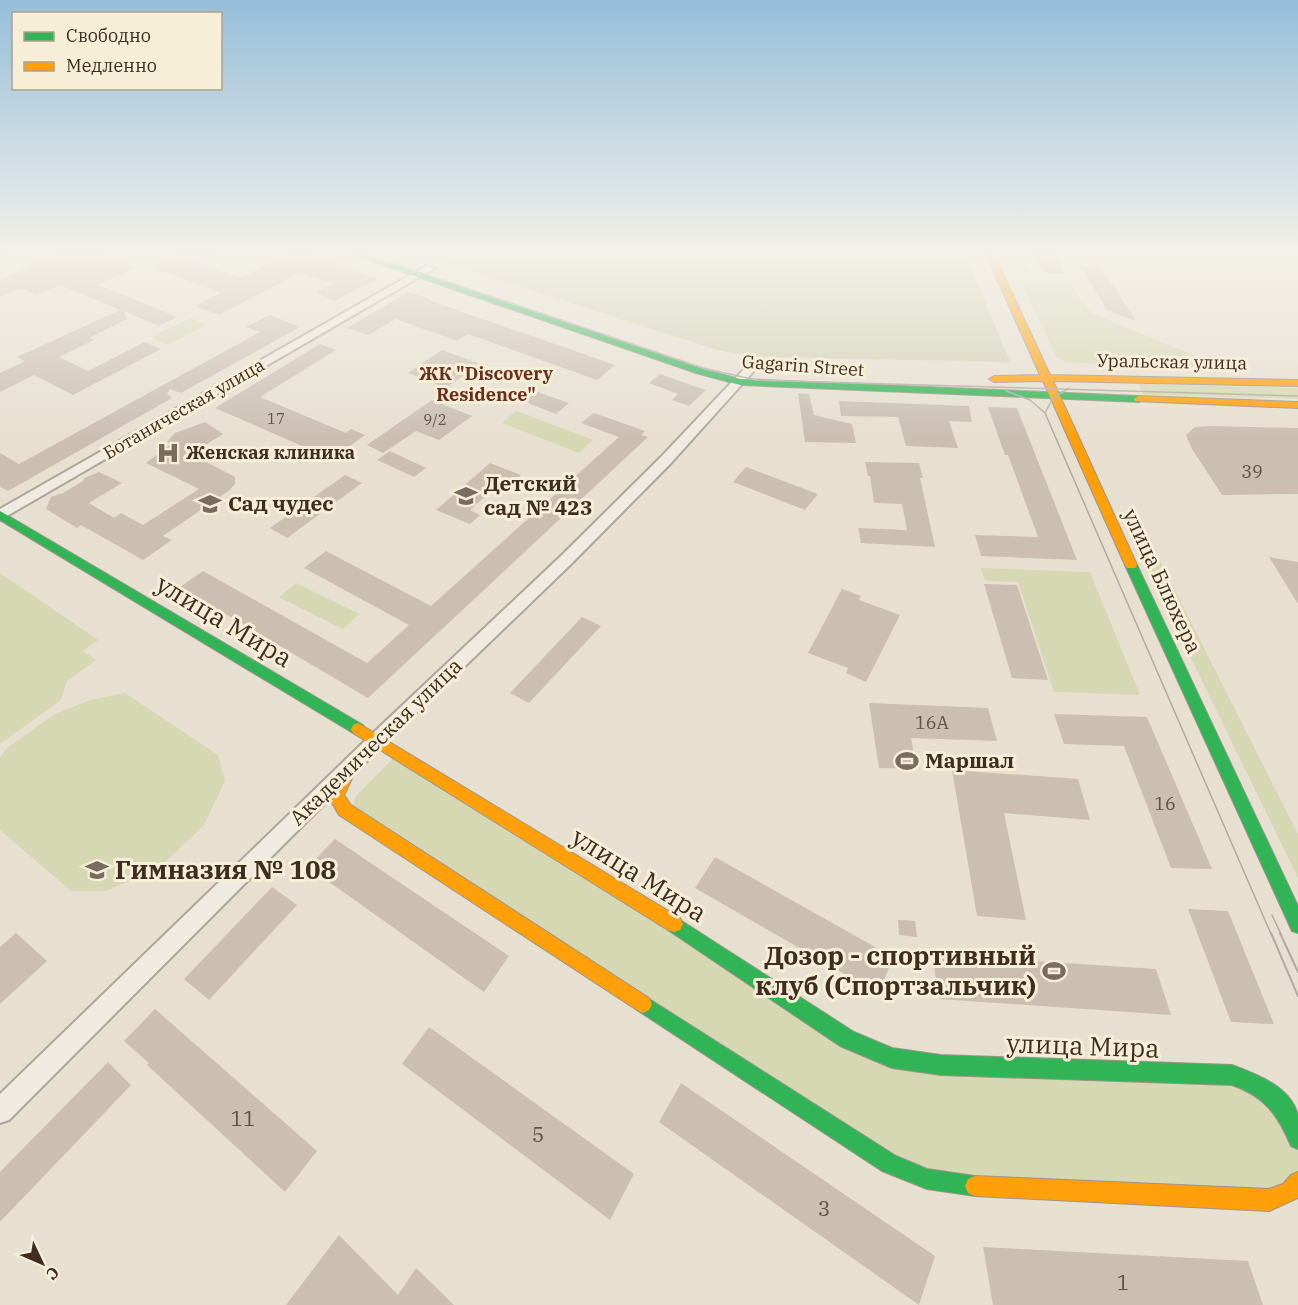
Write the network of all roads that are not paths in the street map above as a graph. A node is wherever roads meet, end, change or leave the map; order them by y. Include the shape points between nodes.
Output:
1 (347, 315) edge
2 (534, 315) edge
3 (571, 315) edge
4 (1017, 315) edge
5 (749, 370) junction
6 (1044, 378) junction
7 (740, 382) junction
8 (1298, 384) edge
9 (1052, 396) junction
10 (1298, 405) edge
11 (0, 515) edge
12 (377, 740) junction
13 (349, 768) junction
14 (1298, 925) edge
15 (0, 1111) edge
16 (1295, 1122) edge
17 (1298, 1139) edge
18 (1298, 1182) edge

1 - 11 street, Ботаническая улица
2 - 7 main road, Gagarin Street
3 - 5 main road, Gagarin Street
4 - 6 main road, улица Блюхера
5 - 6 main road, Gagarin Street via 780,374
5 - 7 street, Академическая улица
6 - 8 main road, Уральская улица
6 - 9 main road, улица Блюхера
7 - 9 main road, Gagarin Street
7 - 12 street, Академическая улица via 567,559
9 - 10 main road, Уральская улица
9 - 14 main road, улица Блюхера
11 - 12 main road, улица Мира
12 - 13 street, Академическая улица
12 - 16 main road, улица Мира via 655,912 847,1040 878,1055 902,1062 941,1065 1232,1075 1252,1081 1280,1099
13 - 15 street, Академическая улица
13 - 18 main road via 336,796 345,810 889,1164 927,1179 959,1185 1257,1200 1269,1200 1290,1191
16 - 17 main road, улица Мира

